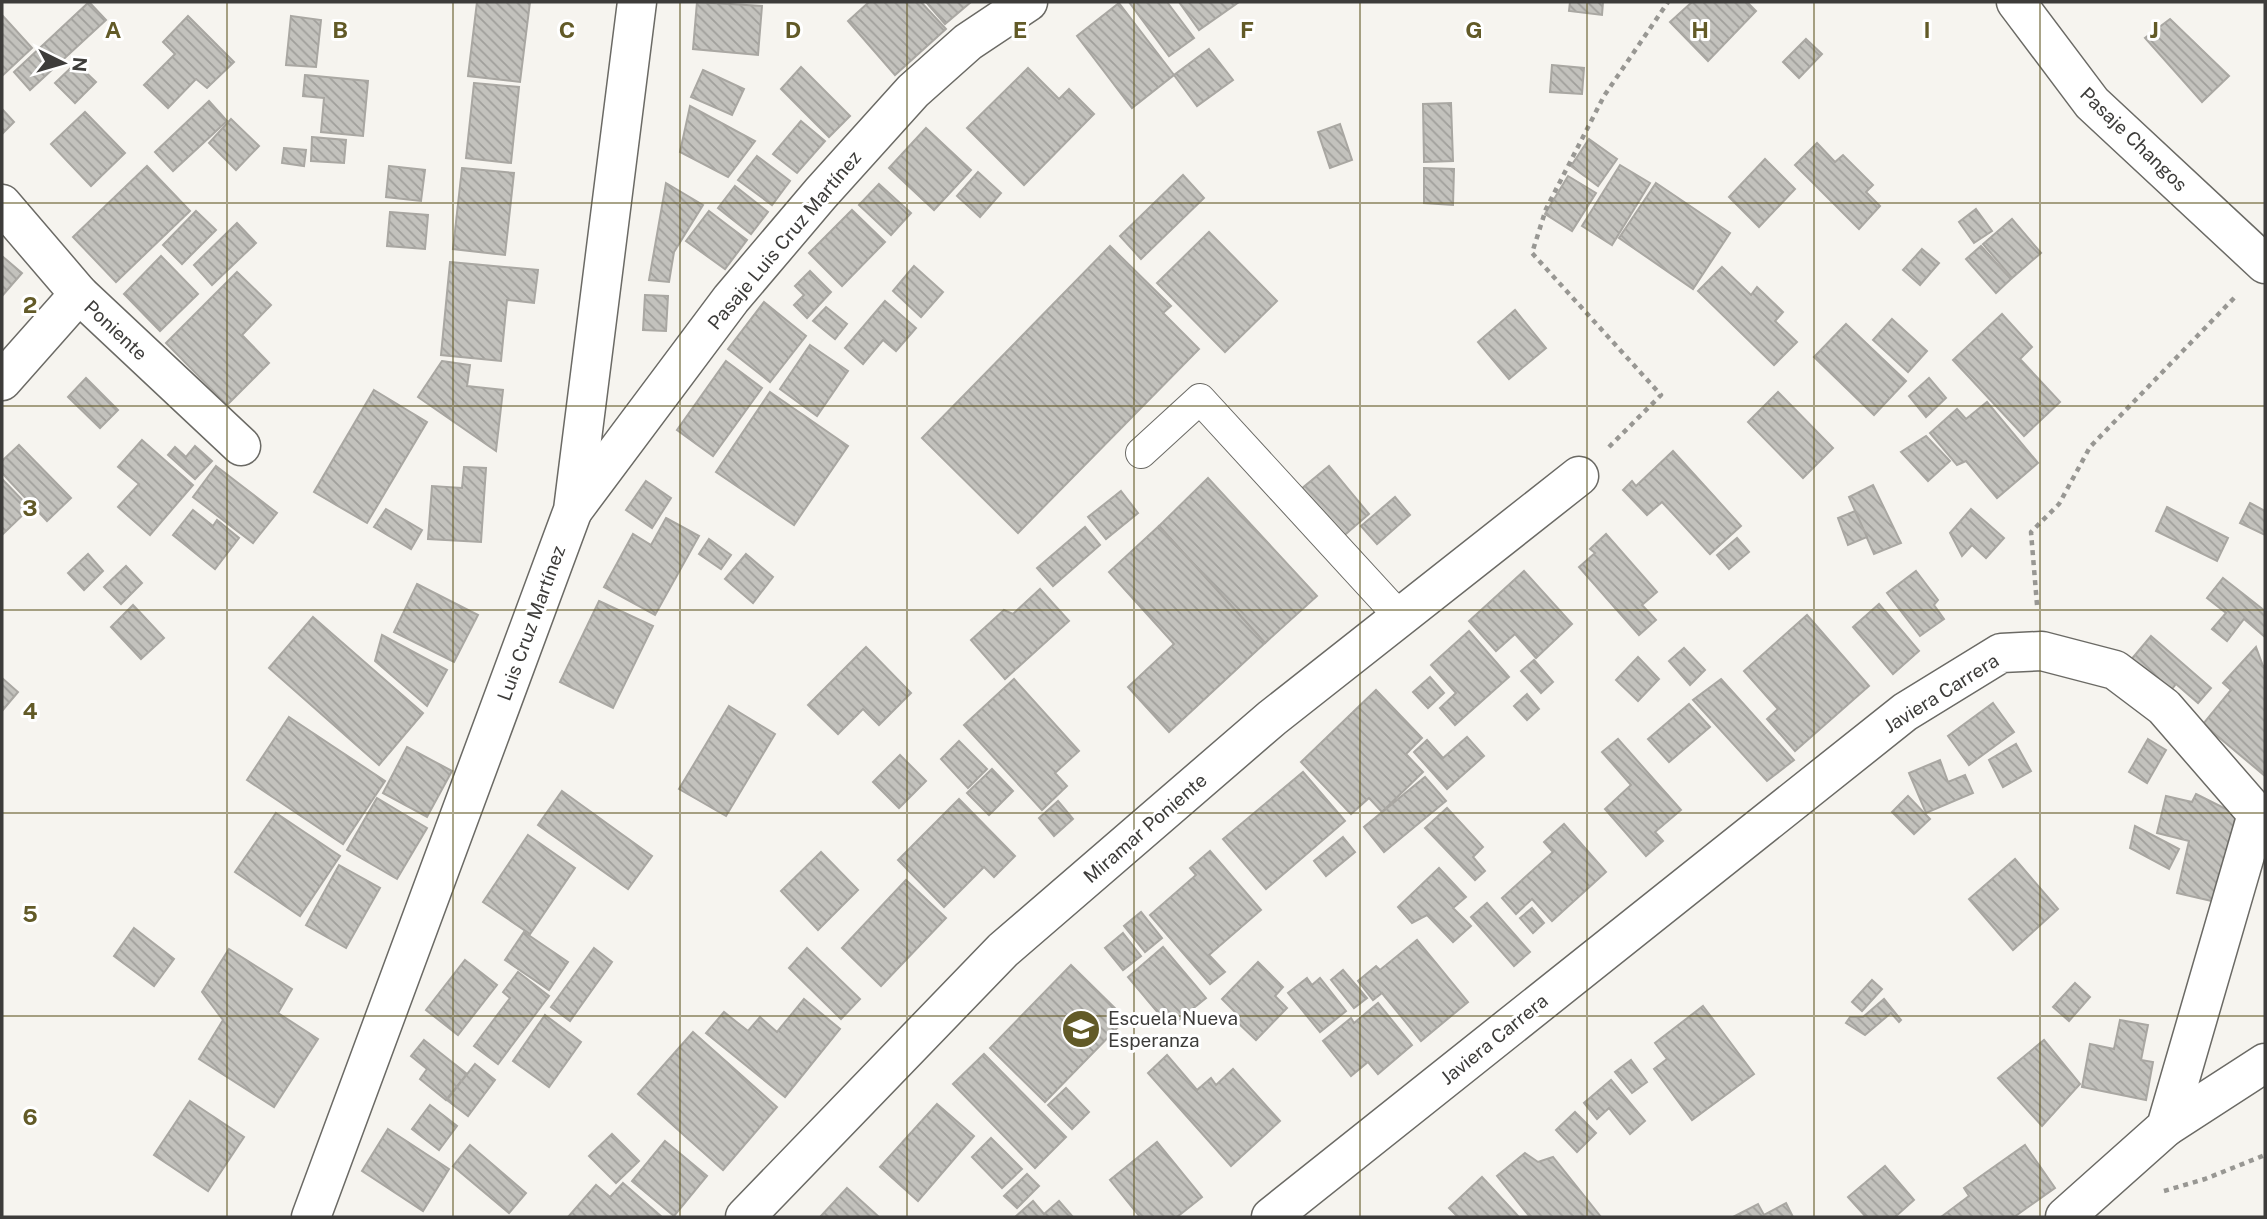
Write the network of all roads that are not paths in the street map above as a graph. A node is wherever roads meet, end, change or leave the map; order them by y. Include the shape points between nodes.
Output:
1 (637, 2) edge
2 (1028, 2) edge
3 (2015, 2) edge
4 (2, 204) edge
5 (2265, 264) edge
6 (79, 294) junction
7 (2, 381) edge
8 (241, 446) dead end
9 (1140, 453) dead end
10 (1579, 476) road end
11 (573, 510) junction
12 (1401, 617) junction
13 (2265, 1063) edge
14 (2166, 1127) junction
15 (312, 1217) edge
16 (745, 1217) edge
17 (1271, 1217) edge
18 (2065, 1217) edge

1 - 11 street, Luis Cruz Martínez
2 - 11 street, Pasaje Luis Cruz Martínez via 968,42 913,90 839,172 731,299
3 - 5 street, Pasaje Changos via 2092,103
4 - 6 street, Poniente
6 - 7 street
6 - 8 street, Poniente
9 - 12 lane via 1200,398
10 - 12 street, Miramar Poniente
11 - 15 street, Luis Cruz Martínez
12 - 16 street, Miramar Poniente via 1272,718 1003,950
13 - 14 street
14 - 17 street, Javiera Carrera via 2257,814 2164,707 2115,670 2042,651 2001,653 1905,712
14 - 18 street

